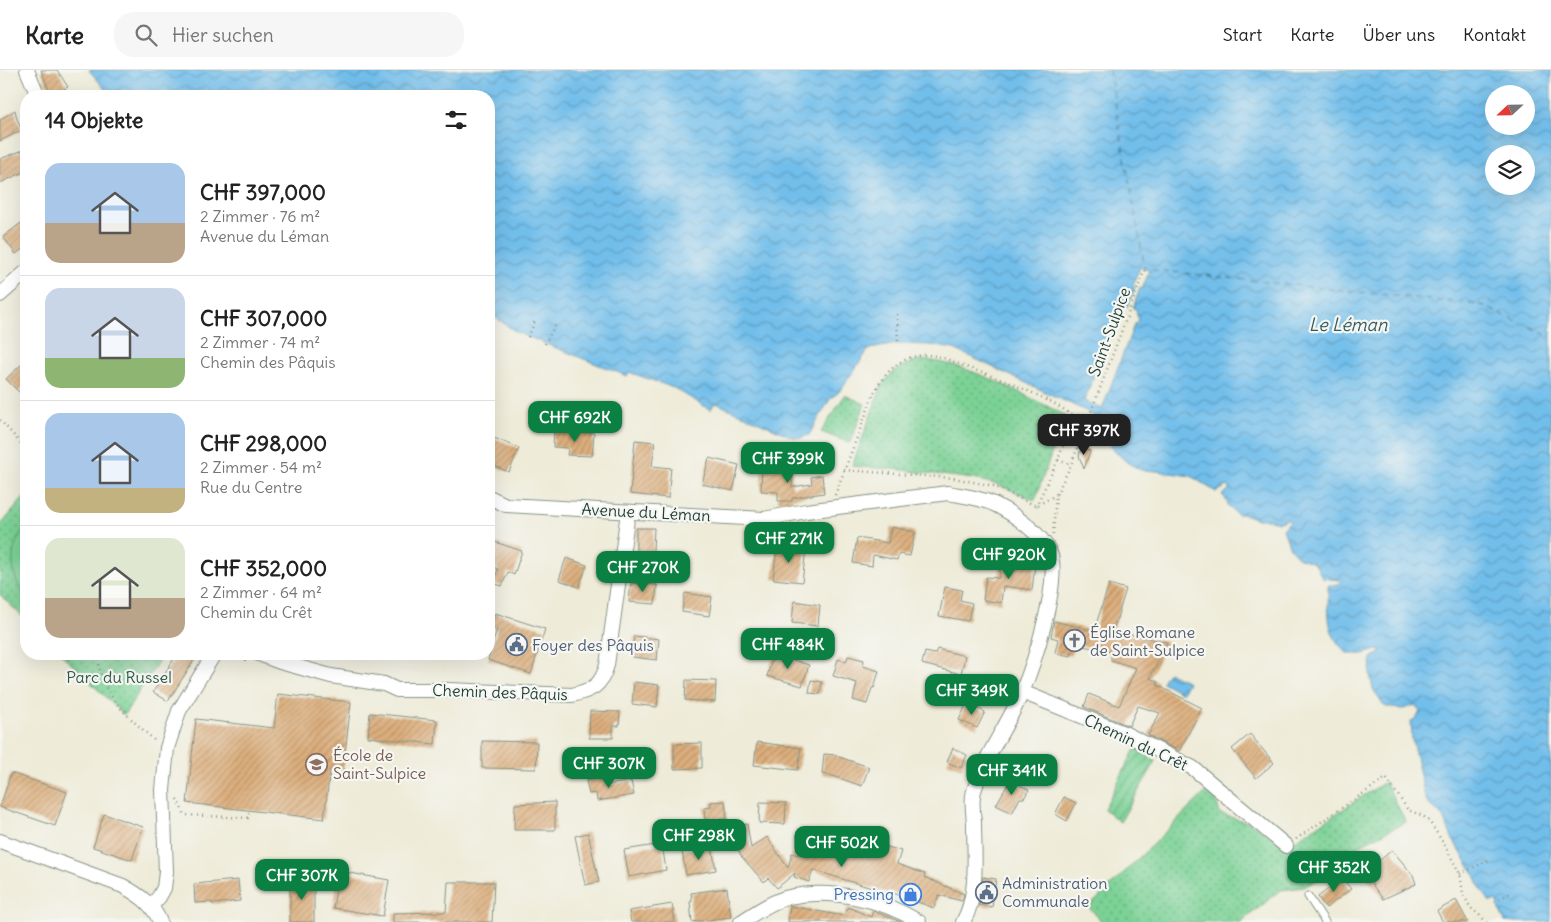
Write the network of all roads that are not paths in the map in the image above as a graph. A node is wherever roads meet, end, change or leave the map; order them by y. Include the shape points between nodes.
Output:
1 (27, 70) edge
2 (35, 90) edge
3 (20, 277) edge
4 (0, 295) edge
5 (495, 500) edge
6 (628, 512) junction
7 (216, 660) edge
8 (268, 660) edge
9 (1022, 692) junction
10 (0, 841) edge
11 (1286, 846) road end
12 (1308, 896) dead end
13 (151, 906) junction
14 (160, 922) edge
15 (740, 922) edge
16 (919, 922) edge
17 (963, 922) edge
18 (1325, 922) edge

1 - 2 street
3 - 4 street
5 - 6 street, Avenue du Léman via 506,505
6 - 8 street, Chemin des Pâquis via 607,665 603,678 582,693 397,690 384,684 331,676
6 - 9 street, Avenue du Léman via 764,519 941,494 970,497 996,505 1030,528 1044,542 1051,556 1050,603
7 - 13 street via 179,711 167,748 163,790 166,872 164,888
9 - 11 street, Chemin du Crêt via 1126,734 1193,768
9 - 17 street via 978,777 973,795 975,871 969,912
10 - 13 street via 123,886
12 - 18 lane
13 - 14 street
15 - 16 street via 788,897 824,895 880,904

